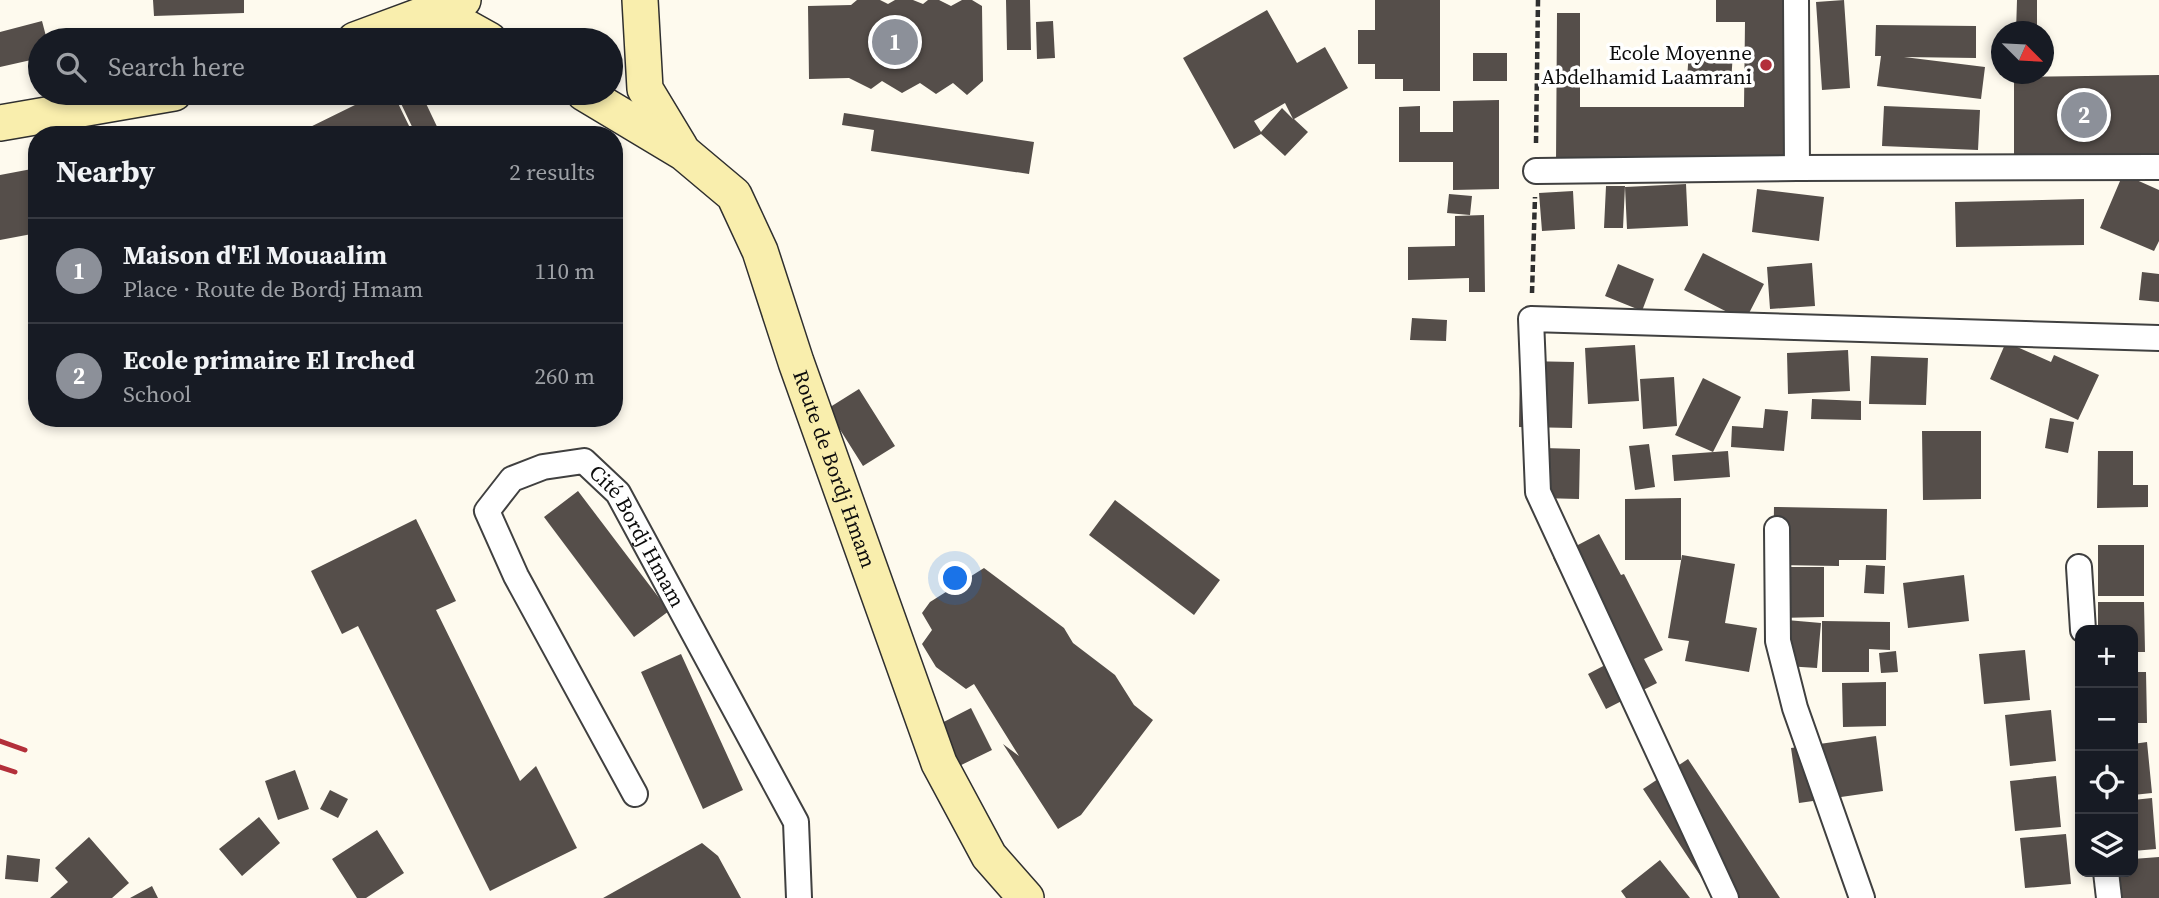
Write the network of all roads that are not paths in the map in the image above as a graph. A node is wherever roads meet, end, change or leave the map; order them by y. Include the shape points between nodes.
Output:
1 (640, 0) edge
2 (1796, 0) edge
3 (450, 3) edge
4 (386, 28) edge
5 (476, 28) edge
6 (104, 105) edge
7 (604, 105) edge
8 (0, 123) edge
9 (684, 152) junction
10 (2159, 167) edge
11 (1797, 168) junction
12 (1536, 171) dead end
13 (2159, 338) edge
14 (1777, 529) dead end
15 (2079, 567) dead end
16 (2083, 625) edge
17 (635, 794) dead end
18 (2107, 877) edge
19 (800, 898) edge
20 (1026, 898) edge
21 (1727, 898) edge
22 (1862, 898) edge
23 (2109, 898) edge

1 - 9 main road via 645,89
2 - 11 street
3 - 4 main road
3 - 5 main road
6 - 8 main road
7 - 9 main road, Route de Bordj Hmam
9 - 20 main road, Route de Bordj Hmam via 734,195 760,251 939,763 989,856
10 - 11 street
11 - 12 street
13 - 21 street via 1531,319 1538,492
14 - 22 street via 1778,641 1795,708
15 - 16 street
17 - 19 street, Cité Bordj Hmam via 516,576 487,512 512,479 543,467 584,461 618,493 796,822
18 - 23 street

